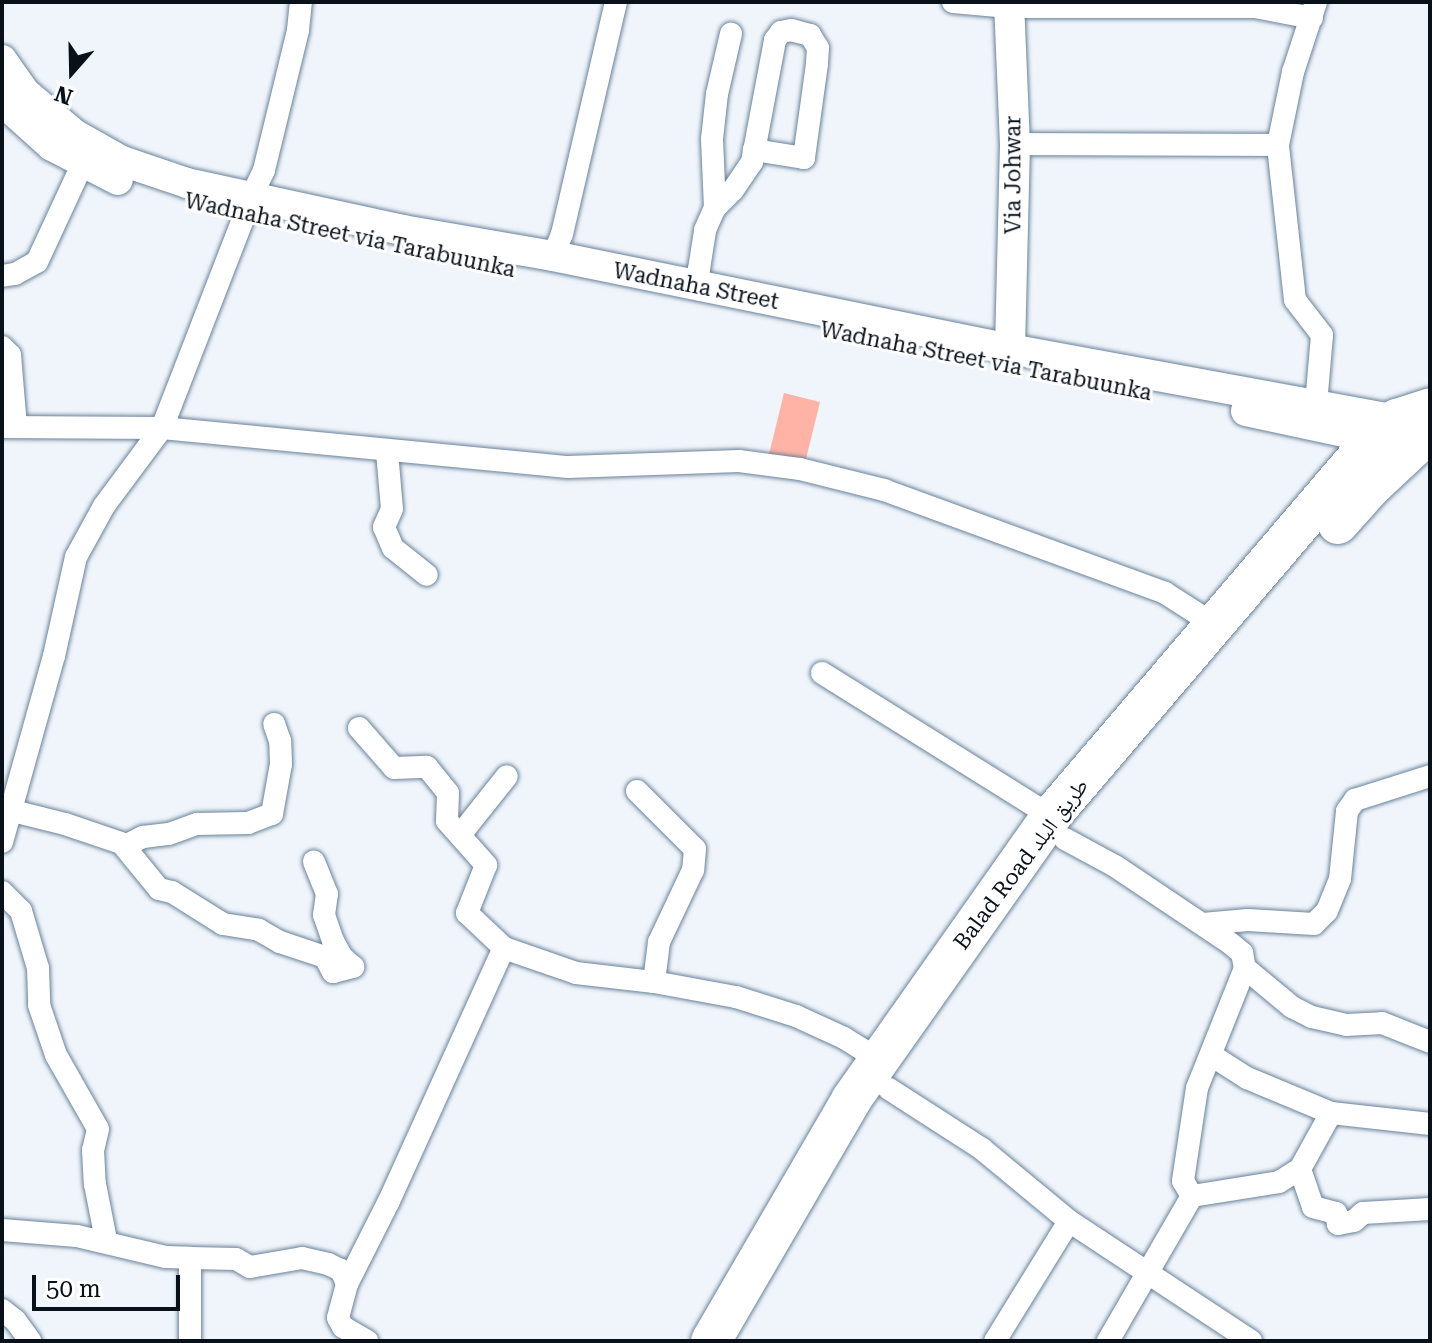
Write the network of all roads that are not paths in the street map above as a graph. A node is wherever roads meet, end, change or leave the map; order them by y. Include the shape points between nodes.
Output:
1 (301, 2) edge
2 (616, 2) edge
3 (953, 2) edge
4 (1009, 4) edge
5 (1314, 10) edge
6 (731, 34) dead end
7 (2, 60) edge
8 (2, 101) edge
9 (1015, 144) junction
10 (1278, 145) junction
11 (754, 150) junction
12 (82, 165) junction
13 (247, 207) junction
14 (715, 208) junction
15 (553, 256) junction
16 (2, 276) edge
17 (693, 285) junction
18 (650, 286) junction
19 (2, 347) edge
20 (1010, 349) junction
21 (1224, 396) junction
22 (1316, 404) junction
23 (9, 427) edge
24 (162, 428) junction
25 (1415, 432) edge
26 (387, 452) junction
27 (427, 575) dead end
28 (1215, 625) junction
29 (822, 673) dead end
30 (274, 724) dead end
31 (359, 728) dead end
32 (507, 776) dead end
33 (1430, 776) edge
34 (637, 791) dead end
35 (10, 796) edge
36 (1058, 827) junction
37 (460, 835) junction
38 (2, 842) edge
39 (123, 845) junction
40 (314, 862) dead end
41 (2, 892) edge
42 (1203, 924) junction
43 (504, 948) junction
44 (1245, 968) junction
45 (654, 982) junction
46 (1430, 1042) edge
47 (1211, 1055) junction
48 (883, 1074) junction
49 (1331, 1113) junction
50 (1430, 1124) edge
51 (1300, 1169) junction
52 (1192, 1196) junction
53 (1430, 1209) edge
54 (1069, 1221) junction
55 (2, 1230) edge
56 (106, 1240) junction
57 (190, 1258) junction
58 (1146, 1273) junction
59 (347, 1284) junction
60 (2, 1310) edge
61 (30, 1341) edge
62 (190, 1341) edge
63 (367, 1341) edge
64 (711, 1341) edge
65 (740, 1341) edge
66 (995, 1341) edge
67 (1108, 1341) edge
68 (1251, 1341) edge

1 - 13 street via 264,170
2 - 15 street
3 - 4 street
4 - 5 street
4 - 9 main road, Via Johwar
5 - 10 street via 1293,72
6 - 14 street via 712,139
7 - 13 main road, Wadnaha Street via 24,92 94,147
8 - 12 main road, Wadnaha Street via Tarabuunka
9 - 10 street
9 - 20 main road, Via Johwar
10 - 22 street via 1295,300 1322,335
11 - 11 street via 804,158 818,48 810,35 791,30 775,40
11 - 14 street via 745,175
12 - 13 main road, Wadnaha Street via Tarabuunka via 142,190
12 - 16 street via 37,262
13 - 15 main road, Wadnaha Street
13 - 18 main road, Wadnaha Street via Tarabuunka
13 - 24 street
14 - 17 street
15 - 18 main road, Wadnaha Street
17 - 18 main road, Wadnaha Street
17 - 20 main road, Wadnaha Street
18 - 21 main road, Wadnaha Street via Tarabuunka
19 - 23 street via 10,355
20 - 21 main road, Wadnaha Street
21 - 22 main road, Wadnaha Street
21 - 25 main road, Wadnaha Street via Tarabuunka
22 - 25 main road, Wadnaha Street
23 - 24 street
24 - 26 street
24 - 35 street via 104,506 76,557 54,656
25 - 28 highway, Balad Road طريق البلد
25 - 36 highway, Balad Road طريق البلد via 1090,803
26 - 27 street via 392,509 384,527 393,548
26 - 28 street via 568,467 739,461 800,469 884,490 1165,593
28 - 36 highway, Balad Road طريق البلد
29 - 36 street
30 - 39 street via 281,764 272,814 248,823 197,824
31 - 37 street via 394,768 427,767 448,793 447,821
32 - 37 street
33 - 42 street via 1355,800 1347,811 1340,879 1327,911 1314,924
34 - 45 street via 695,849 693,870 659,942
35 - 38 street
35 - 39 street
36 - 42 street
36 - 48 highway, Balad Road طريق البلد
37 - 43 street via 486,865 467,913
39 - 40 street via 159,889 223,924 259,930 325,957 333,972 353,967 333,941 324,915 327,894
41 - 56 street via 21,911 38,968 39,1005 56,1055 98,1129 95,1184
42 - 44 street via 1242,953
43 - 45 street via 576,973
43 - 59 street
44 - 46 street via 1312,1017 1346,1025 1382,1023
44 - 47 street
45 - 48 street via 736,997 796,1016 844,1038
47 - 49 street via 1247,1078
47 - 52 street via 1197,1088 1183,1181
48 - 54 street
48 - 64 highway, Balad Road طريق البلد
48 - 65 highway, Balad Road طريق البلد
49 - 50 street
49 - 51 street
51 - 52 street via 1279,1182
51 - 53 street via 1313,1207 1336,1213 1338,1224 1363,1213
52 - 58 street
54 - 58 street
54 - 66 street
55 - 56 street
56 - 57 street via 166,1257
57 - 59 street via 236,1259 250,1267 302,1258 341,1270
57 - 62 street
58 - 67 street
58 - 68 street
59 - 63 street via 338,1318
60 - 61 street

